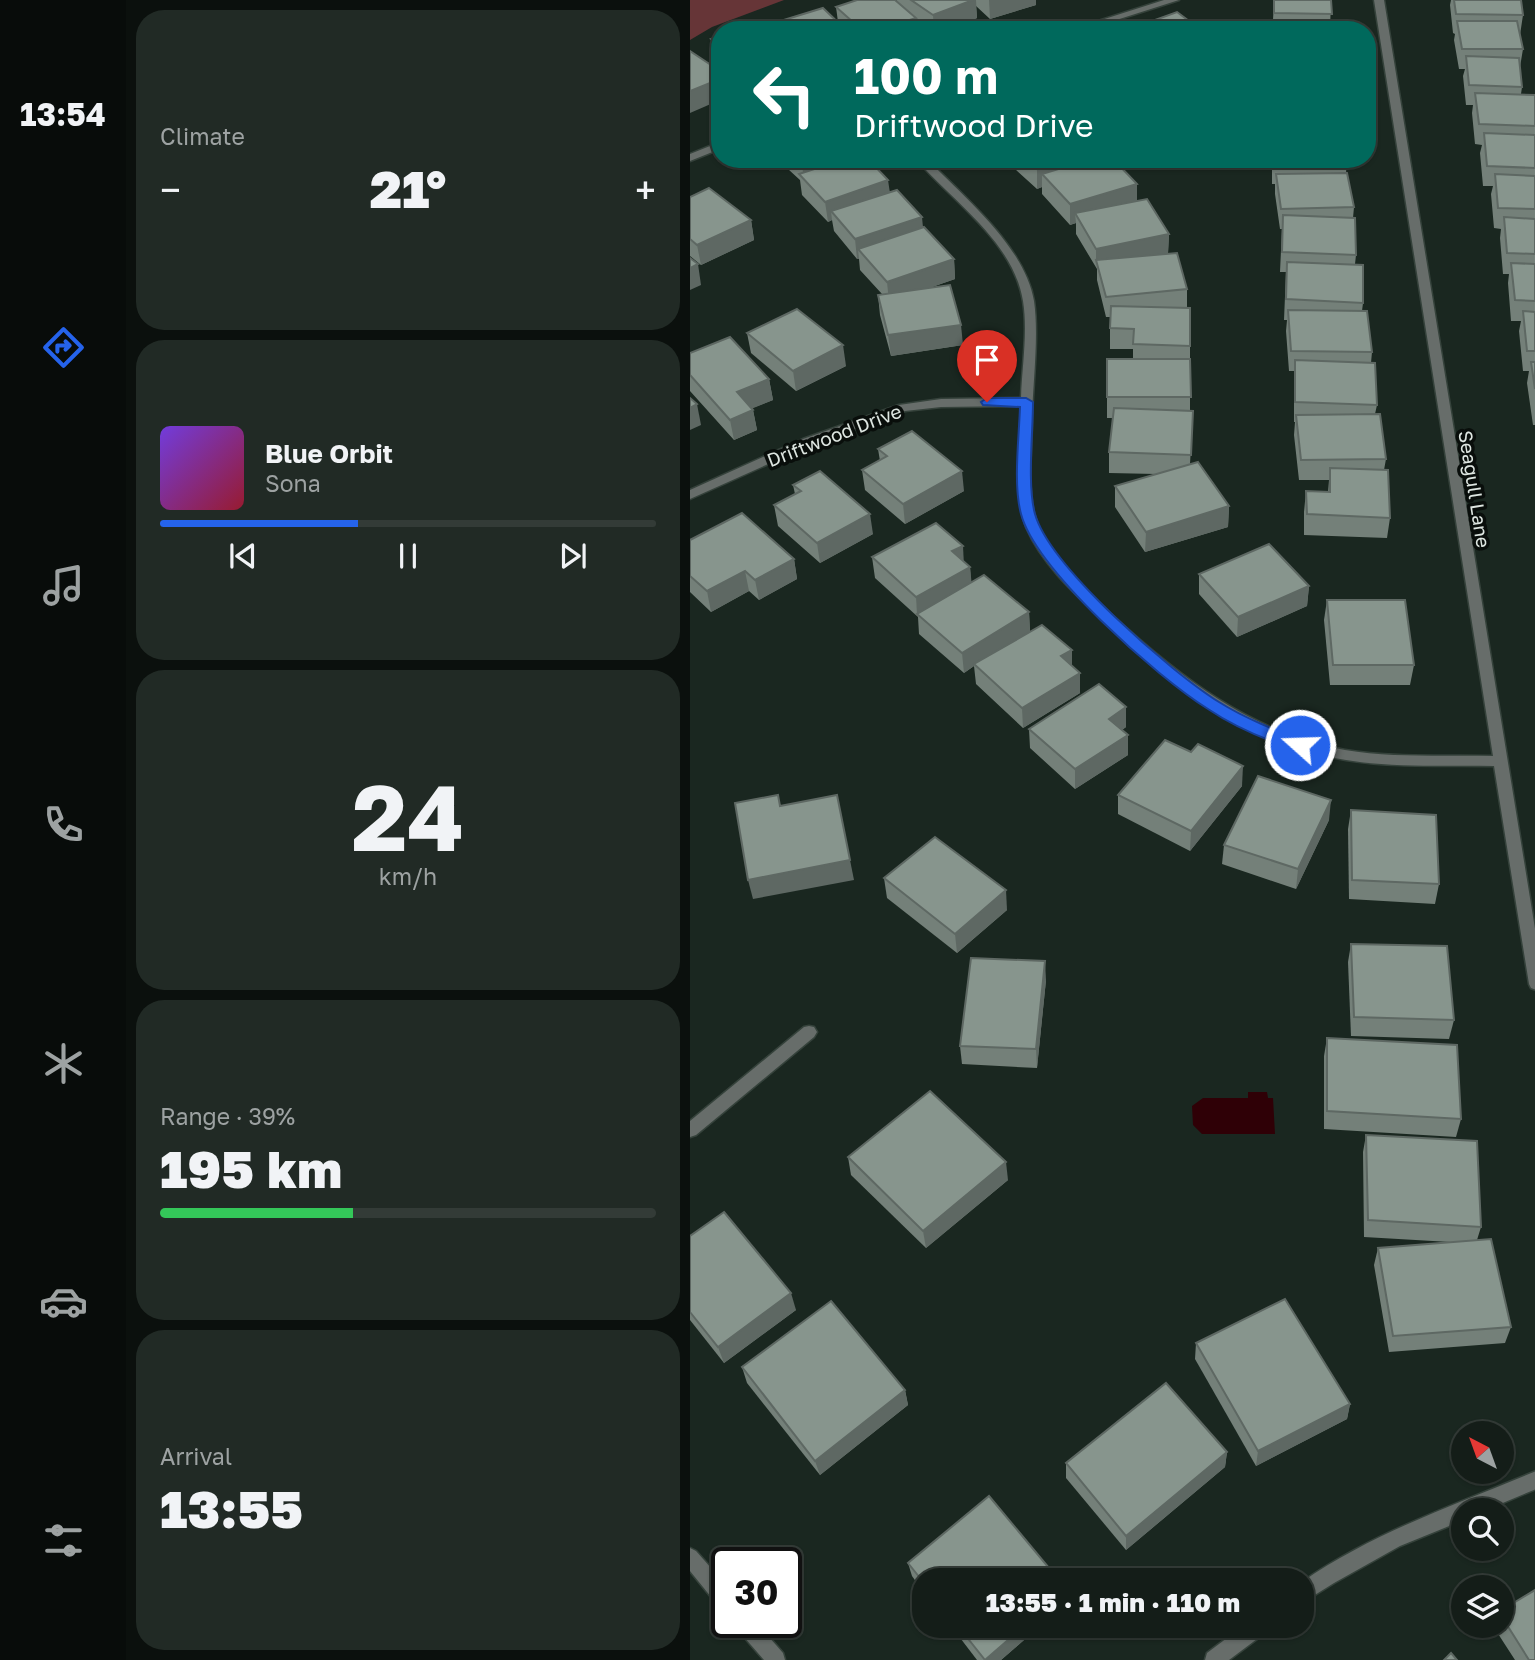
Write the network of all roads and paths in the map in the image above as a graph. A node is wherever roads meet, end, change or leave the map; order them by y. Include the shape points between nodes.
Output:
1 (1174, 0) edge
2 (1380, 0) edge
3 (1104, 21) edge
4 (711, 149) edge
5 (690, 158) edge
6 (929, 168) edge
7 (1026, 402) junction
8 (690, 495) edge
9 (1500, 761) junction
10 (1535, 984) edge
11 (809, 1032) dead end
12 (690, 1130) edge
13 (1535, 1480) edge
14 (690, 1557) edge
15 (711, 1582) edge
16 (1314, 1585) edge
17 (757, 1638) edge
18 (1242, 1638) edge
19 (776, 1660) edge
20 (1214, 1660) edge

1 - 3 street
2 - 9 street, Seagull Lane
4 - 5 street
6 - 7 street via 995,240 1024,283 1030,327
7 - 8 street, Driftwood Drive via 903,408 819,438
7 - 9 street via 1025,491 1034,529 1070,579 1148,657 1233,718 1300,745 1380,759
9 - 10 street, Seagull Lane
11 - 12 street
13 - 16 street via 1394,1541
14 - 15 street
17 - 19 street
18 - 20 street

